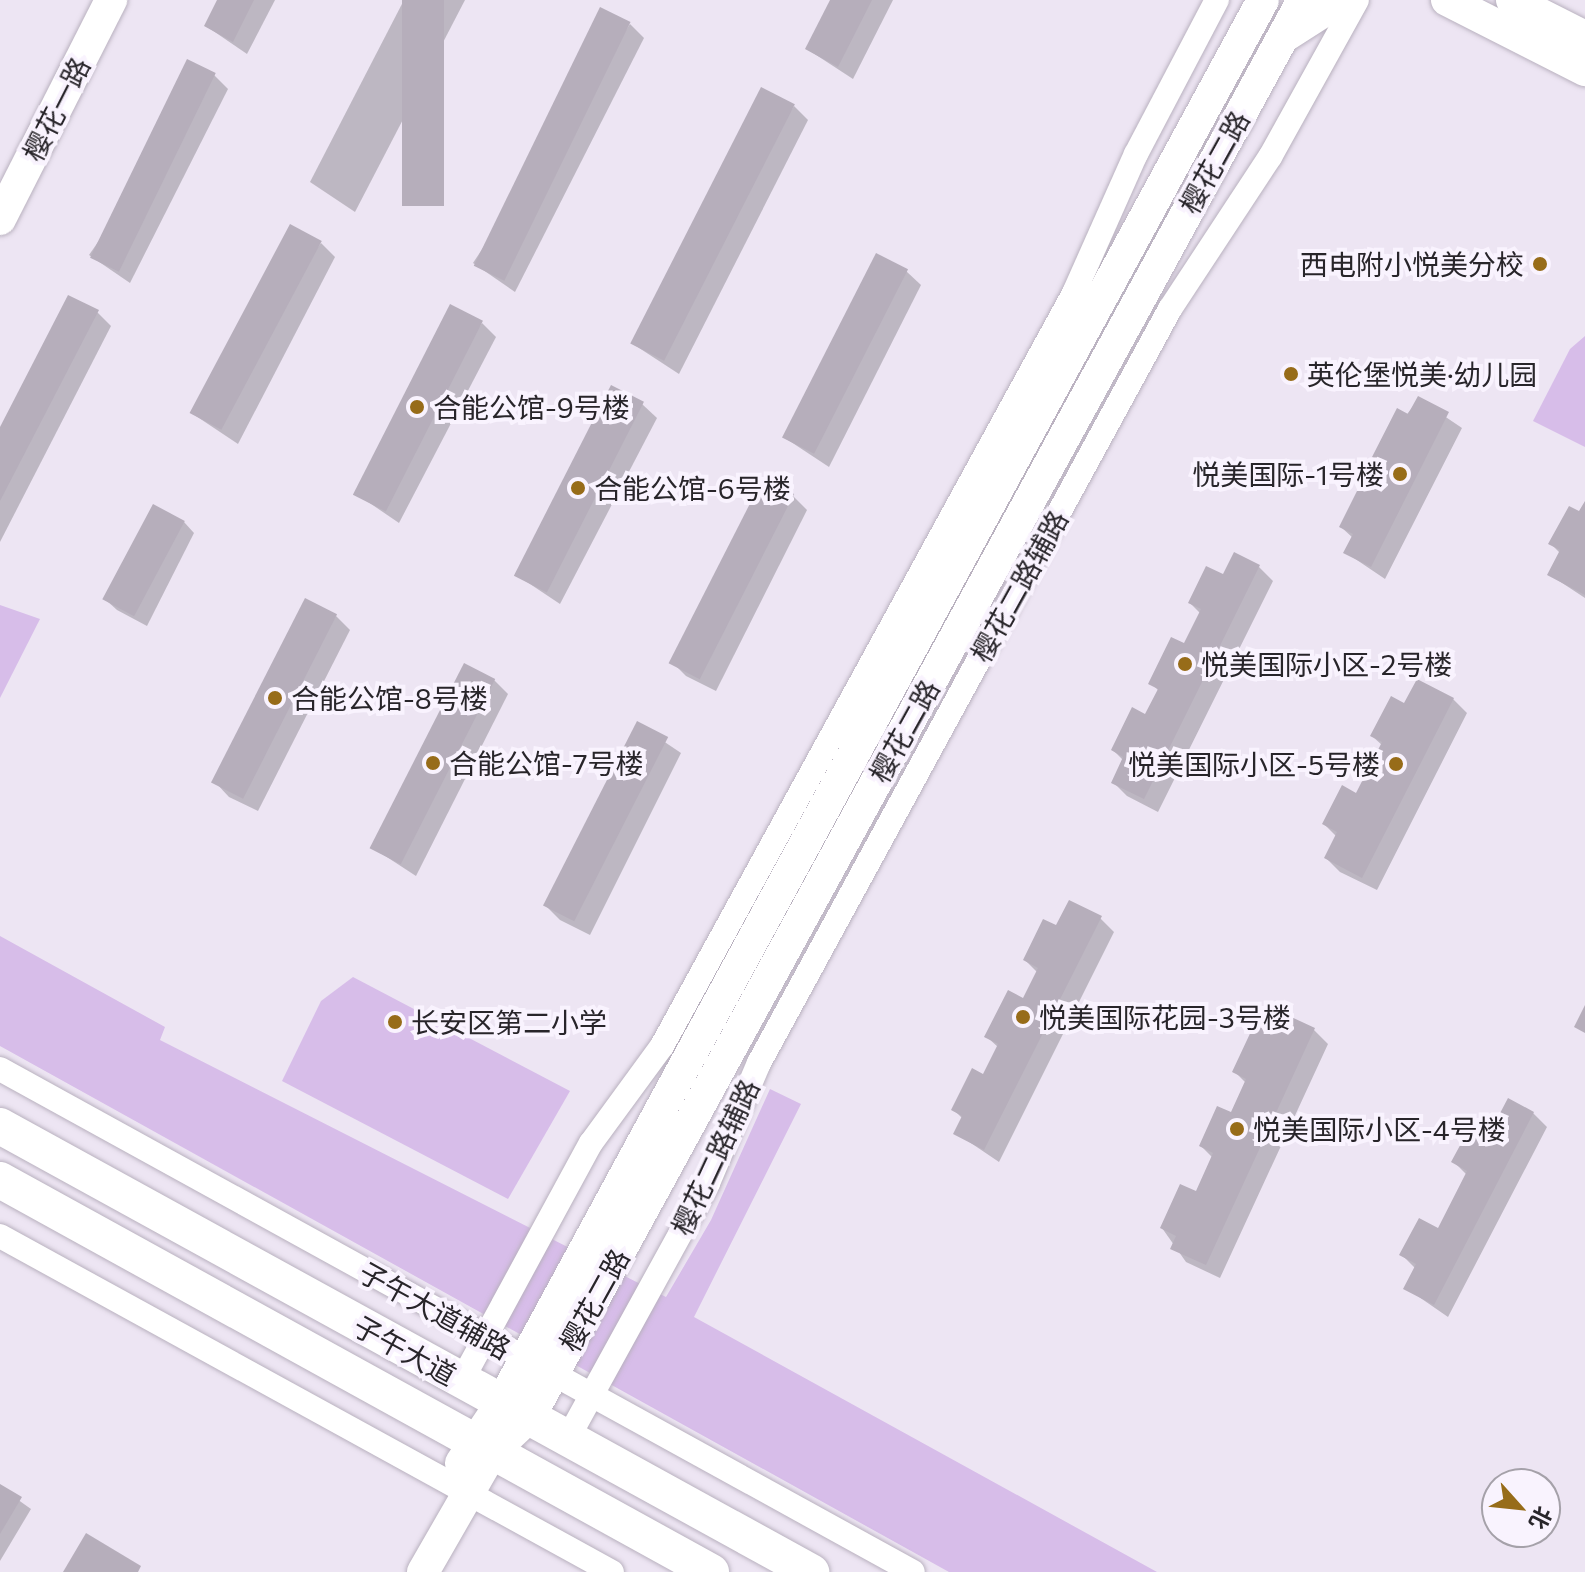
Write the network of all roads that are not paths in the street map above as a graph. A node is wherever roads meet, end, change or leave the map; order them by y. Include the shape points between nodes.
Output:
1 (111, 0) edge
2 (1217, 0) edge
3 (1303, 0) edge
4 (1341, 0) edge
5 (1357, 0) edge
6 (1447, 0) edge
7 (1512, 0) edge
8 (1257, 5) edge
9 (1585, 37) edge
10 (1282, 39) junction
11 (1585, 70) edge
12 (0, 219) edge
13 (0, 1069) edge
14 (0, 1126) edge
15 (0, 1180) edge
16 (0, 1236) edge
17 (485, 1337) junction
18 (539, 1367) junction
19 (461, 1382) junction
20 (591, 1396) junction
21 (516, 1410) junction
22 (568, 1438) junction
23 (483, 1447) junction
24 (460, 1488) junction
25 (399, 1572) edge
26 (423, 1572) edge
27 (612, 1572) edge
28 (711, 1572) edge
29 (811, 1572) edge
30 (913, 1572) edge

1 - 12 main road, 樱花一路
2 - 17 street via 1021,391 662,1046 591,1143
3 - 10 main road, 樱花二路
4 - 10 main road
5 - 20 street, 樱花二路辅路 via 1270,157 1170,309 759,1063 708,1183
6 - 11 main road
7 - 9 main road
8 - 18 main road, 樱花二路
10 - 18 main road, 樱花二路
13 - 17 street, 子午大道辅路
14 - 19 main road, 子午大道
15 - 23 main road, 子午大道
16 - 24 street
17 - 18 street, 子午大道辅路
17 - 19 street
18 - 20 street, 子午大道辅路
18 - 21 main road, 樱花二路
19 - 21 main road, 子午大道
20 - 22 street, 樱花二路辅路
20 - 30 street, 子午大道辅路
21 - 22 main road, 子午大道
21 - 23 main road, 樱花二路
22 - 29 main road, 子午大道
23 - 24 main road, 樱花二路
23 - 28 main road, 子午大道
24 - 25 main road
24 - 26 main road
24 - 27 street

